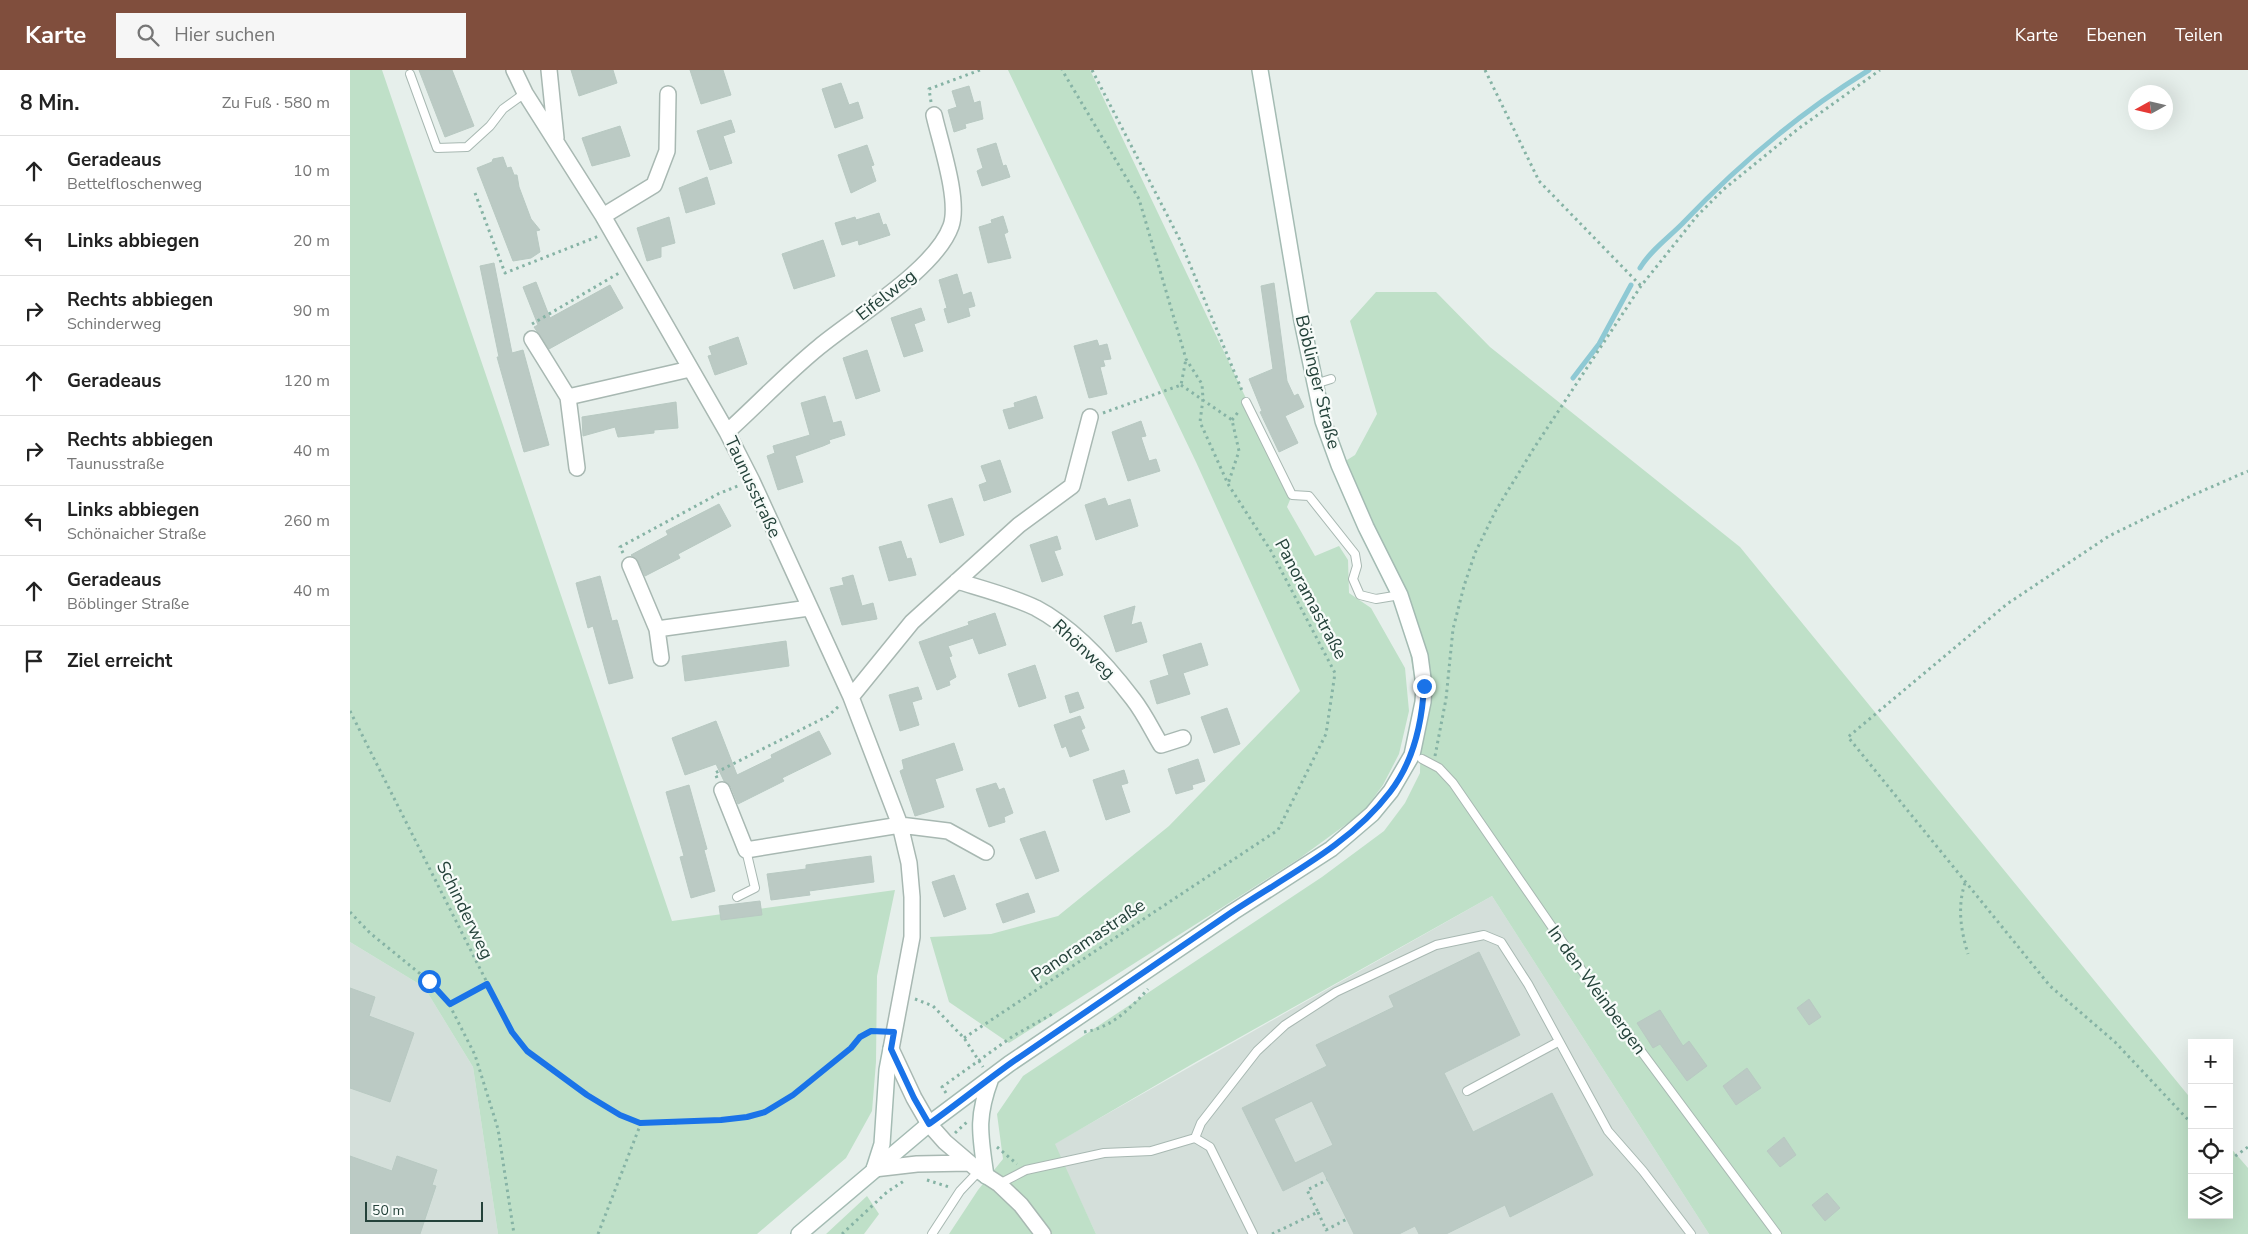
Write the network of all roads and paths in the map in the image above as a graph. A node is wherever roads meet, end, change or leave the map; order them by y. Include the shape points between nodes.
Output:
1 (514, 70) edge
2 (549, 70) edge
3 (980, 70) edge
4 (1062, 70) edge
5 (1092, 70) edge
6 (1260, 70) edge
7 (1485, 70) edge
8 (1880, 70) edge
9 (410, 74) dead end
10 (525, 93) junction
11 (668, 94) dead end
12 (934, 115) joint
13 (556, 142) junction
14 (475, 193) dead end
15 (603, 216) junction
16 (611, 231) junction
17 (630, 266) junction
18 (1641, 286) junction
19 (545, 317) dead end
20 (532, 338) dead end
21 (1186, 359) junction
22 (690, 369) junction
23 (1330, 379) dead end
24 (1315, 384) junction
25 (1181, 385) junction
26 (568, 397) junction
27 (1203, 399) junction
28 (1246, 402) joint
29 (1090, 417) joint
30 (727, 432) junction
31 (576, 468) dead end
32 (2248, 471) edge
33 (752, 481) junction
34 (1228, 484) junction
35 (630, 566) joint
36 (957, 581) junction
37 (1400, 595) junction
38 (809, 608) junction
39 (658, 628) junction
40 (661, 658) dead end
41 (851, 697) junction
42 (350, 711) edge
43 (828, 716) dead end
44 (1183, 738) dead end
45 (1418, 761) junction
46 (731, 765) dead end
47 (722, 790) dead end
48 (900, 825) junction
49 (746, 850) junction
50 (986, 852) dead end
51 (1965, 883) junction
52 (737, 898) dead end
53 (350, 912) edge
54 (1968, 954) dead end
55 (487, 984) junction
56 (900, 994) junction
57 (450, 1004) junction
58 (1056, 1013) dead end
59 (894, 1032) junction
60 (964, 1038) junction
61 (1558, 1042) junction
62 (891, 1049) junction
63 (991, 1078) junction
64 (1468, 1091) dead end
65 (2188, 1120) edge
66 (640, 1123) junction
67 (929, 1124) junction
68 (1195, 1138) junction
69 (992, 1139) dead end
70 (2248, 1147) edge
71 (2233, 1157) edge
72 (874, 1169) junction
73 (1026, 1170) junction
74 (983, 1173) junction
75 (911, 1177) dead end
76 (920, 1179) dead end
77 (1327, 1180) dead end
78 (960, 1190) junction
79 (1318, 1212) junction
80 (1347, 1219) dead end
81 (1326, 1230) junction
82 (514, 1234) edge
83 (598, 1234) edge
84 (798, 1234) edge
85 (842, 1234) edge
86 (932, 1234) edge
87 (1043, 1234) edge
88 (1253, 1234) edge
89 (1272, 1234) edge
90 (1328, 1234) edge
91 (1691, 1234) edge
92 (1777, 1234) edge

1 - 10 street, Taunusstraße
2 - 13 street, Taunusstraße
3 - 12 path via 929,89
4 - 21 path, Panoramastraße via 1139,199
5 - 28 path via 1179,238
6 - 24 street, Böblinger Straße
7 - 18 path via 1539,181
8 - 18 path via 1798,129 1724,190 1698,216
9 - 10 lane via 437,148 467,147 503,109
10 - 13 street, Taunusstraße
11 - 15 street via 667,151 654,185
12 - 30 street, Eifelweg via 954,206 952,225 939,250 922,267 817,348
13 - 15 street, Taunusstraße
14 - 16 path via 505,273
15 - 16 street, Taunusstraße
16 - 17 street, Taunusstraße
17 - 19 path
17 - 22 street, Taunusstraße
18 - 45 path via 1534,448 1496,510 1475,553 1453,629 1446,699
20 - 26 street
21 - 25 path
21 - 27 path, Panoramastraße via 1202,384
22 - 26 street
22 - 30 street, Taunusstraße
23 - 24 lane
24 - 37 street, Böblinger Straße via 1339,466
25 - 27 path
25 - 29 path
26 - 31 street
27 - 34 path, Panoramastraße via 1200,422
27 - 34 path via 1232,420 1239,451
28 - 37 lane via 1292,495 1309,496 1355,554 1357,566 1353,579 1360,595 1376,599
29 - 36 street via 1072,486 1019,525
30 - 33 street, Taunusstraße
32 - 51 path via 2109,536 2007,604 1848,737
33 - 35 path via 718,494 620,547
33 - 38 street, Taunusstraße
34 - 60 path, Panoramastraße via 1271,551 1335,673 1326,734 1278,830
35 - 39 street
36 - 41 street via 912,622
36 - 44 street, Rhönweg via 1037,608 1063,626 1100,660 1134,700 1161,745
37 - 45 street, Böblinger Straße via 1420,656 1424,686
38 - 39 street
38 - 41 street, Taunusstraße
39 - 40 street
41 - 48 street, Taunusstraße
42 - 55 path, Schinderweg
43 - 46 path
45 - 63 street, Böblinger Straße via 1372,814 1331,849
45 - 92 lane, In den Weinbergen via 1453,782 1592,985
47 - 49 street
48 - 49 street
48 - 50 street via 948,831
48 - 56 street, Taunusstraße via 909,862 912,937
49 - 52 lane via 755,888
51 - 54 path via 1960,898 1962,936
51 - 65 path via 2050,986 2115,1042
53 - 57 path via 370,933 429,981
55 - 57 path
55 - 66 path, Schinderweg via 512,1032 527,1051 587,1095
56 - 59 street, Taunusstraße
56 - 60 path via 933,1006
57 - 82 path via 475,1055 498,1129
58 - 60 path via 1013,1036 979,1061
59 - 62 street, Taunusstraße
59 - 66 path via 871,1031 860,1037 793,1095 765,1112 721,1120
61 - 64 lane
61 - 68 lane via 1528,984 1501,942 1484,935 1436,945 1336,992 1285,1025 1257,1051 1201,1123
61 - 91 lane via 1608,1130
62 - 67 street
62 - 72 street, Taunusstraße via 882,1144
63 - 67 street, Böblinger Straße
63 - 74 street via 980,1116
66 - 83 path
67 - 72 street, Böblinger Straße
67 - 74 street via 945,1142
68 - 73 lane via 1151,1151 1104,1153
68 - 88 lane via 1210,1147
69 - 73 path via 996,1147
70 - 71 path
72 - 74 street via 917,1164
72 - 84 street, Böblinger Straße
73 - 74 lane
74 - 78 lane
74 - 87 street via 1021,1205
75 - 85 path via 887,1192
76 - 78 path
77 - 79 path via 1307,1190
78 - 86 lane
79 - 81 path
79 - 89 path
80 - 81 path
81 - 90 path

